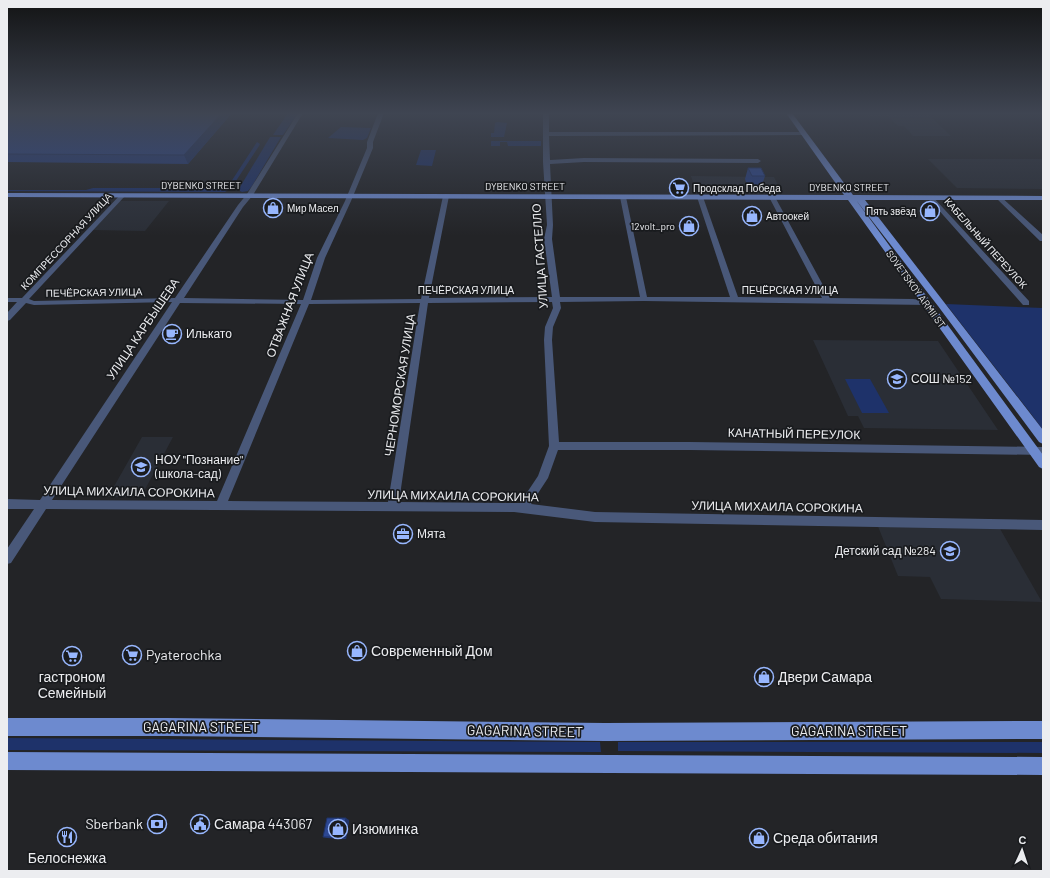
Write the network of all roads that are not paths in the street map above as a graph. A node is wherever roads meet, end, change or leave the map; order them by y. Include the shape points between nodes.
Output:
1 (275, 154) edge
2 (368, 154) edge
3 (546, 154) edge
4 (819, 154) edge
5 (824, 154) edge
6 (758, 161) dead end
7 (546, 162) junction
8 (7, 195) edge
9 (123, 195) junction
10 (250, 195) junction
11 (350, 196) junction
12 (446, 196) junction
13 (548, 196) junction
14 (623, 197) junction
15 (700, 197) junction
16 (772, 197) junction
17 (930, 197) junction
18 (998, 197) junction
19 (854, 198) junction
20 (1043, 198) edge
21 (1043, 239) edge
22 (644, 299) junction
23 (735, 299) junction
24 (7, 300) edge
25 (24, 300) junction
26 (425, 300) junction
27 (556, 300) junction
28 (828, 300) junction
29 (177, 301) junction
30 (306, 302) junction
31 (926, 303) junction
32 (1026, 303) dead end
33 (941, 304) junction
34 (7, 318) edge
35 (1043, 439) edge
36 (554, 446) junction
37 (1038, 451) edge
38 (1043, 464) edge
39 (7, 504) edge
40 (43, 504) junction
41 (220, 506) junction
42 (393, 507) junction
43 (523, 507) junction
44 (1043, 525) edge
45 (7, 559) edge
46 (7, 727) edge
47 (1043, 730) edge
48 (7, 762) edge
49 (1043, 766) edge

1 - 10 street, УЛИЦА КАРБЫШЕВА
2 - 11 street, ОТВАЖНАЯ УЛИЦА
3 - 7 street, УЛИЦА ГАСТЕЛЛО
4 - 19 main road, SOVETSKOY ARMII ST
5 - 19 main road, SOVETSKOY ARMII ST
6 - 7 street
7 - 13 street, УЛИЦА ГАСТЕЛЛО
8 - 9 main road, DYBENKO STREET
9 - 10 main road, DYBENKO STREET
9 - 25 street, КОМПРЕССОРНАЯ УЛИЦА
10 - 11 main road, DYBENKO STREET
10 - 29 street, УЛИЦА КАРБЫШЕВА
11 - 12 main road, DYBENKO STREET
11 - 30 street, ОТВАЖНАЯ УЛИЦА via 321,258
12 - 13 main road, DYBENKO STREET
12 - 26 street, ЧЕРНОМОРСКАЯ УЛИЦА
13 - 14 main road, DYBENKO STREET
13 - 27 street, УЛИЦА ГАСТЕЛЛО via 548,239
14 - 15 main road, DYBENKO STREET
14 - 22 street
15 - 16 main road, DYBENKO STREET
15 - 23 street
16 - 19 main road, DYBENKO STREET
16 - 28 street
17 - 18 main road, DYBENKO STREET
17 - 19 main road, DYBENKO STREET
17 - 32 street, КАБЕЛЬНЫЙ ПЕРЕУЛОК
18 - 20 main road, DYBENKO STREET
18 - 21 street
19 - 31 main road, SOVETSKOY ARMII ST
19 - 33 main road, SOVETSKOY ARMII ST
22 - 23 street, ПЕЧЁРСКАЯ УЛИЦА
22 - 27 street, ПЕЧЁРСКАЯ УЛИЦА
23 - 28 street, ПЕЧЁРСКАЯ УЛИЦА
24 - 25 street, ПЕЧЁРСКАЯ УЛИЦА
25 - 29 street, ПЕЧЁРСКАЯ УЛИЦА via 34,303
25 - 34 street, КОМПРЕССОРНАЯ УЛИЦА
26 - 27 street, ПЕЧЁРСКАЯ УЛИЦА
26 - 30 street, ПЕЧЁРСКАЯ УЛИЦА
26 - 42 street, ЧЕРНОМОРСКАЯ УЛИЦА
27 - 36 street, УЛИЦА ГАСТЕЛЛО via 557,308 549,327 548,340
28 - 31 street, ПЕЧЁРСКАЯ УЛИЦА
29 - 30 street, ПЕЧЁРСКАЯ УЛИЦА
29 - 40 street, УЛИЦА КАРБЫШЕВА
30 - 41 street, ОТВАЖНАЯ УЛИЦА
31 - 33 main road
31 - 37 main road, SOVETSKOY ARMII ST
33 - 35 main road, SOVETSKOY ARMII ST
36 - 37 street, КАНАТНЫЙ ПЕРЕУЛОК
36 - 43 street, УЛИЦА ГАСТЕЛЛО via 543,478
37 - 38 main road, SOVETSKOY ARMII ST
39 - 40 street, УЛИЦА МИХАИЛА СОРОКИНА
40 - 41 street, УЛИЦА МИХАИЛА СОРОКИНА
40 - 45 street, УЛИЦА КАРБЫШЕВА
41 - 42 street, УЛИЦА МИХАИЛА СОРОКИНА
42 - 43 street, УЛИЦА МИХАИЛА СОРОКИНА
43 - 44 street, УЛИЦА МИХАИЛА СОРОКИНА via 595,517
46 - 47 main road, GAGARINA STREET via 605,732
48 - 49 main road

